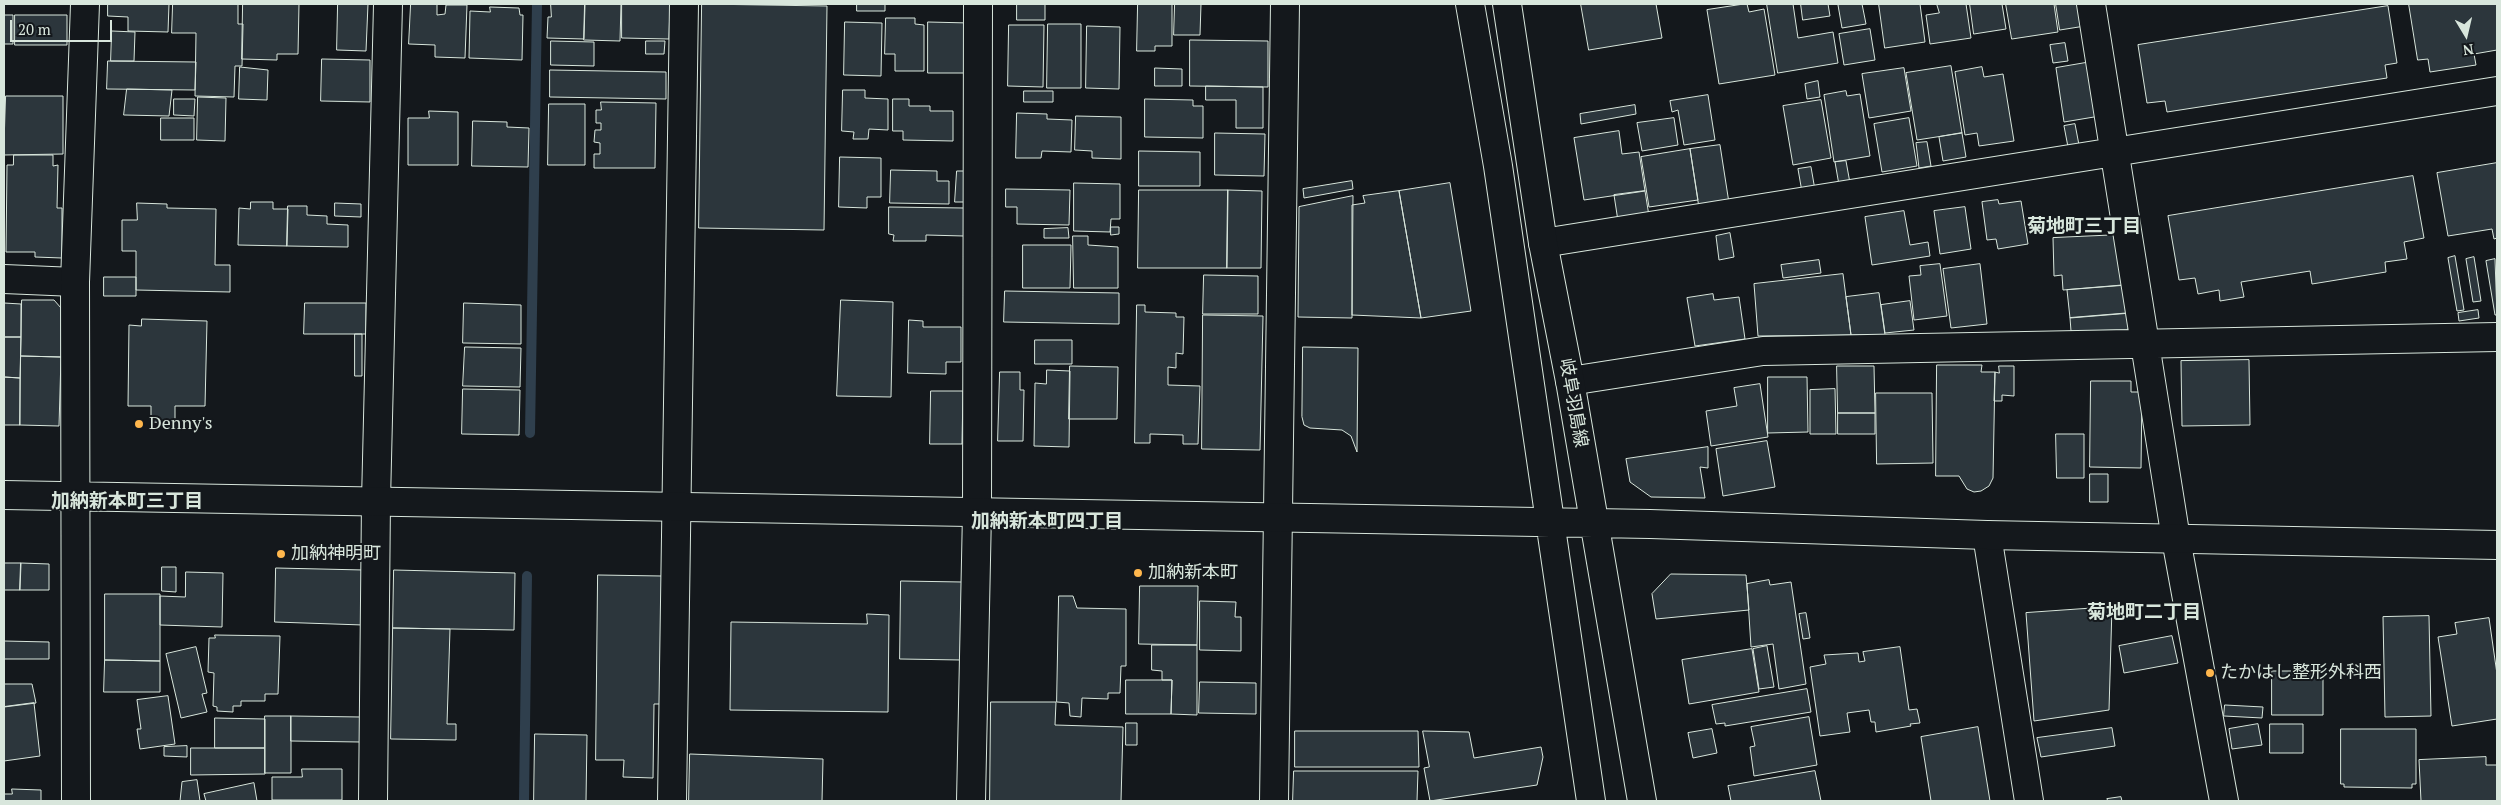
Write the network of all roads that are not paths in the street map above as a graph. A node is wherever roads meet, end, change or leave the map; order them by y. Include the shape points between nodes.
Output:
1 (85, 4) edge
2 (388, 4) edge
3 (684, 4) edge
4 (978, 4) edge
5 (1284, 4) edge
6 (1470, 4) edge
7 (1506, 4) edge
8 (2091, 4) edge
9 (2497, 92) edge
10 (2115, 152) junction
11 (1543, 243) junction
12 (4, 279) edge
13 (75, 282) junction
14 (2497, 337) edge
15 (2145, 342) junction
16 (1570, 381) junction
17 (4, 495) edge
18 (76, 496) junction
19 (376, 502) junction
20 (677, 506) junction
21 (977, 512) junction
22 (1278, 517) junction
23 (1550, 522) junction
24 (1594, 523) junction
25 (1988, 535) junction
26 (2176, 538) junction
27 (2497, 545) edge
28 (76, 801) edge
29 (373, 801) edge
30 (672, 801) edge
31 (971, 801) edge
32 (1274, 801) edge
33 (1591, 801) edge
34 (1642, 801) edge
35 (2029, 801) edge
36 (2224, 801) edge

1 - 13 street
2 - 19 street
3 - 20 street
4 - 21 street
5 - 22 street
6 - 23 street via 1498,166
7 - 11 street, 岐阜羽島線
8 - 10 street
9 - 10 street
10 - 11 street
10 - 15 street
11 - 16 street, 岐阜羽島線
12 - 13 street
13 - 18 street
14 - 15 street
15 - 16 street via 1763,351
15 - 26 street
16 - 24 street, 岐阜羽島線
17 - 18 street
18 - 19 street
18 - 28 street
19 - 20 street
19 - 29 street
20 - 21 street
20 - 30 street
21 - 22 street
21 - 31 street
22 - 23 street
22 - 32 street
23 - 24 street
23 - 33 street
24 - 25 street
24 - 34 street, 岐阜羽島線
25 - 26 street
25 - 35 street
26 - 27 street
26 - 36 street

